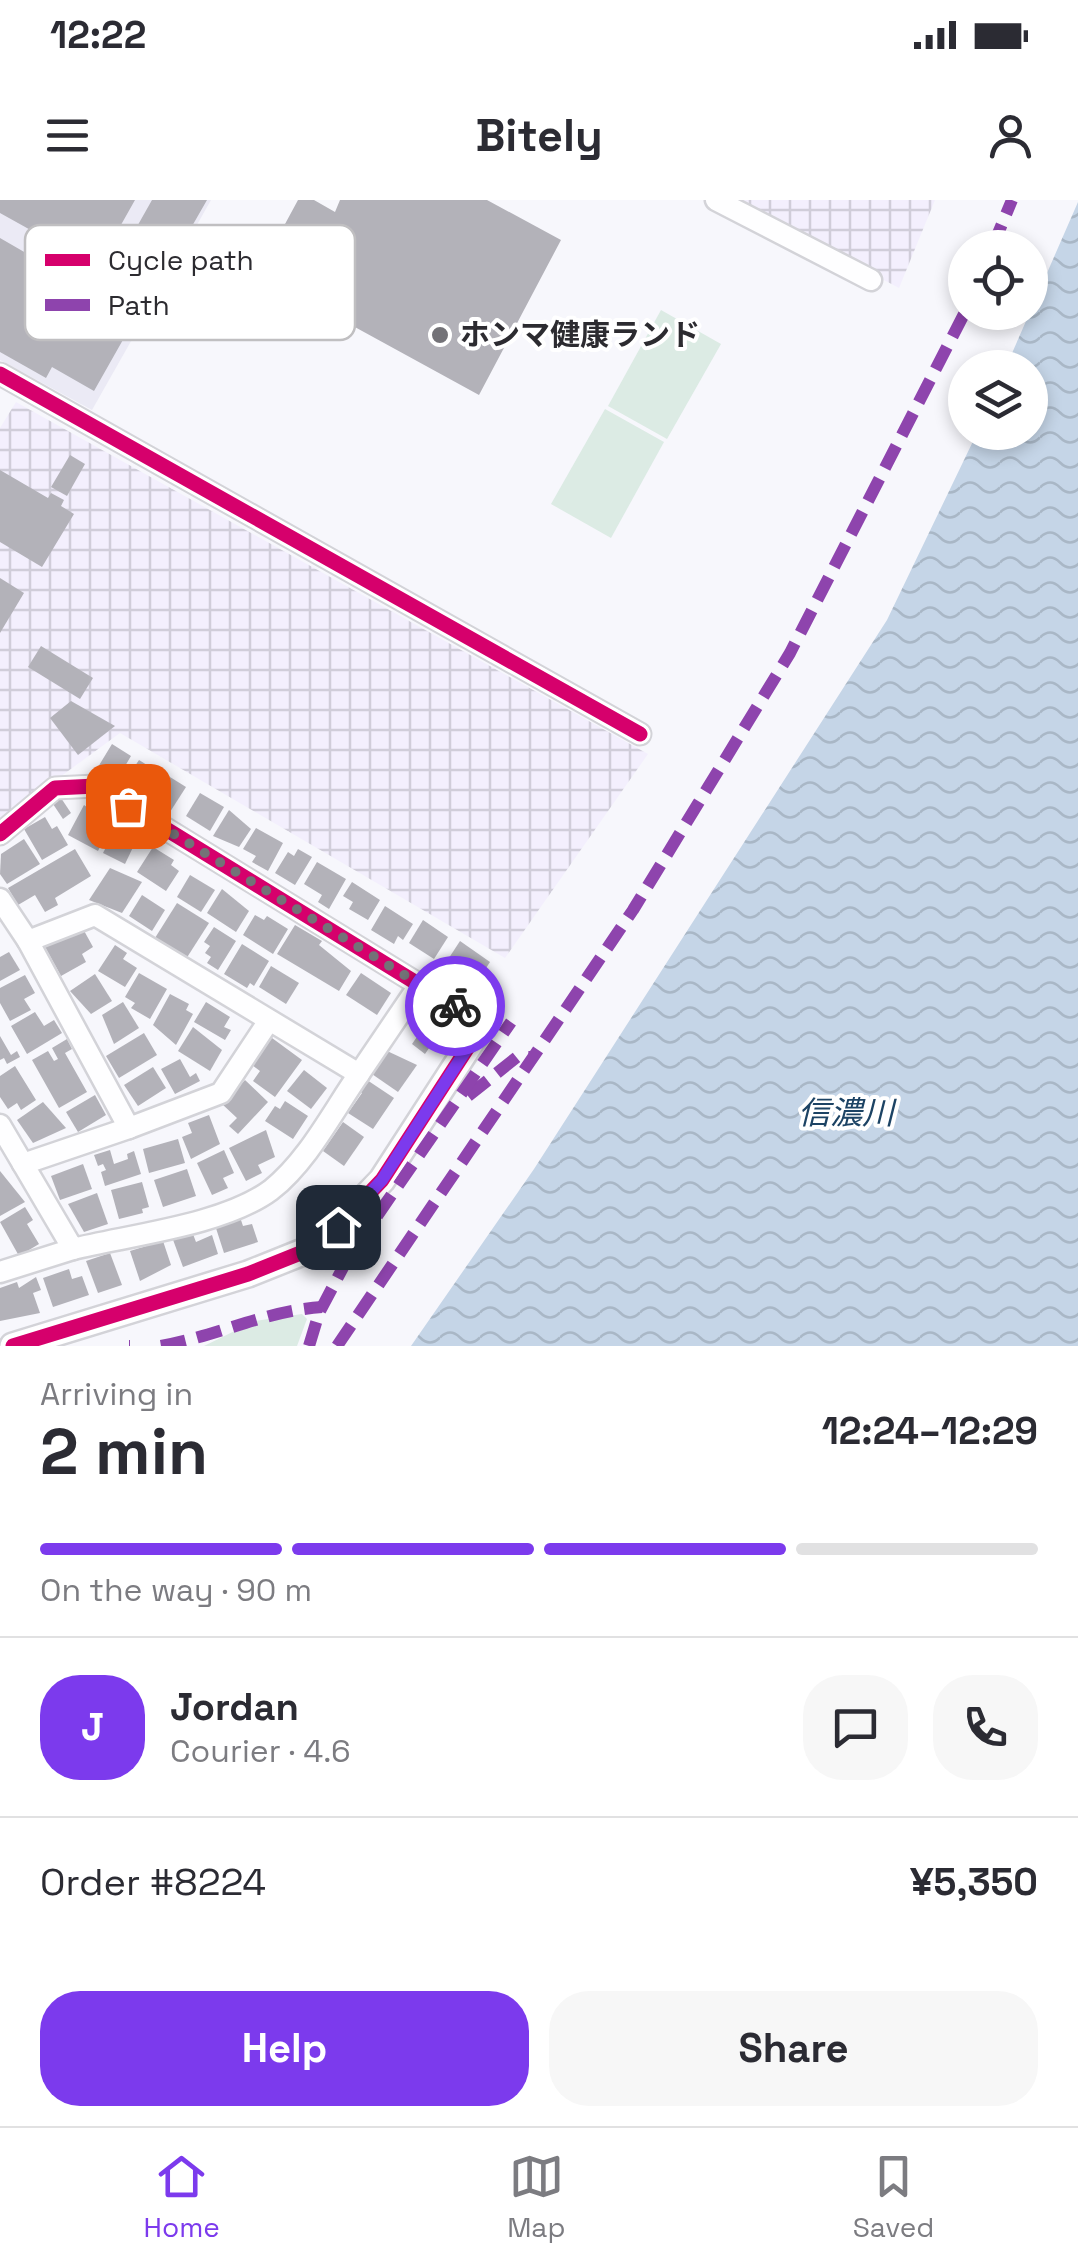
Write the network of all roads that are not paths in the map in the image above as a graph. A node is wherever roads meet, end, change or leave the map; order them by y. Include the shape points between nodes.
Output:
1 (716, 200) edge
2 (871, 280) dead end
3 (0, 374) edge
4 (640, 734) dead end
5 (0, 834) edge
6 (0, 899) edge
7 (28, 941) junction
8 (420, 984) junction
9 (268, 1022) junction
10 (483, 1024) joint
11 (359, 1074) junction
12 (0, 1124) edge
13 (128, 1128) junction
14 (23, 1164) junction
15 (73, 1249) junction
16 (0, 1272) edge
17 (13, 1346) edge

1 - 2 street
3 - 4 street
5 - 8 street via 56,788 96,786
6 - 7 street
7 - 9 street via 95,915
7 - 13 street
8 - 10 street
8 - 11 street
9 - 11 street
9 - 13 street via 220,1093
10 - 17 street via 382,1180 338,1227 303,1252
11 - 15 street via 300,1160 270,1191 215,1215
12 - 14 street
13 - 14 street
14 - 15 street
15 - 16 street

